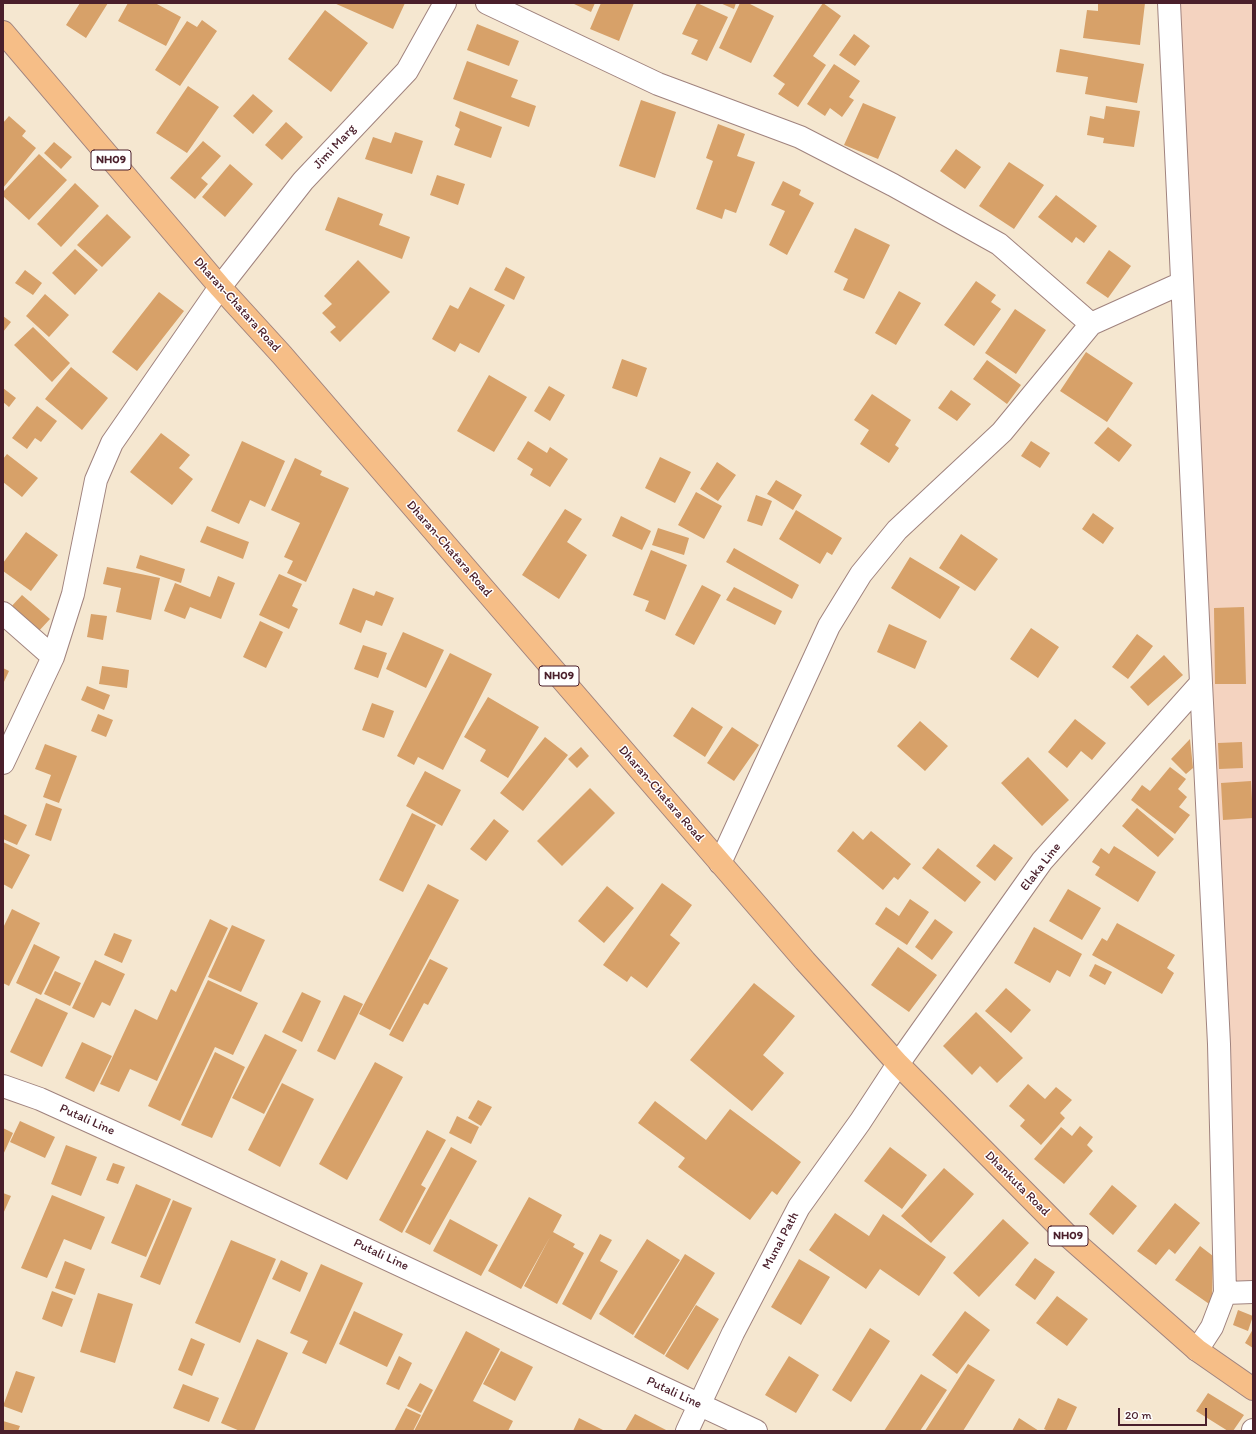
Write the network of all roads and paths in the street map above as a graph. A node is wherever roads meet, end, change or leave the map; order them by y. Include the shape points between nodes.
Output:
1 (445, 3) edge
2 (487, 3) edge
3 (1169, 3) edge
4 (3, 32) edge
5 (1182, 283) junction
6 (220, 287) junction
7 (1091, 324) junction
8 (3, 613) edge
9 (53, 657) junction
10 (1201, 683) junction
11 (3, 763) edge
12 (720, 863) junction
13 (898, 1064) junction
14 (3, 1086) edge
15 (1253, 1292) edge
16 (1225, 1293) junction
17 (1197, 1350) junction
18 (1253, 1389) edge
19 (700, 1404) junction
20 (686, 1431) edge
21 (756, 1431) edge

1 - 6 street, Jimi Marg via 407,71 303,181
2 - 7 street via 658,84 800,137 893,186 999,244
3 - 5 street
4 - 6 main road, Dharan-Chatara Road / NH09
5 - 7 street
5 - 10 street
6 - 9 street, Jimi Marg via 112,443 96,480 73,594
6 - 12 main road, Dharan-Chatara Road / NH09
7 - 12 street via 1002,432 898,530 861,574 829,626
8 - 9 street
9 - 11 street, Jimi Marg
10 - 13 street, Elaka Line via 1042,861
10 - 16 street via 1219,1044
12 - 13 main road, Dharan-Chatara Road / NH09
13 - 17 main road, Dhankuta Road / NH09 via 1069,1237
13 - 19 street, Munal Path via 799,1207 733,1333
14 - 19 street, Putali Line via 40,1098
15 - 16 street
16 - 17 street via 1212,1327
17 - 18 main road, Dhankuta Road / NH09
19 - 20 street, Munal Path
19 - 21 street, Putali Line

